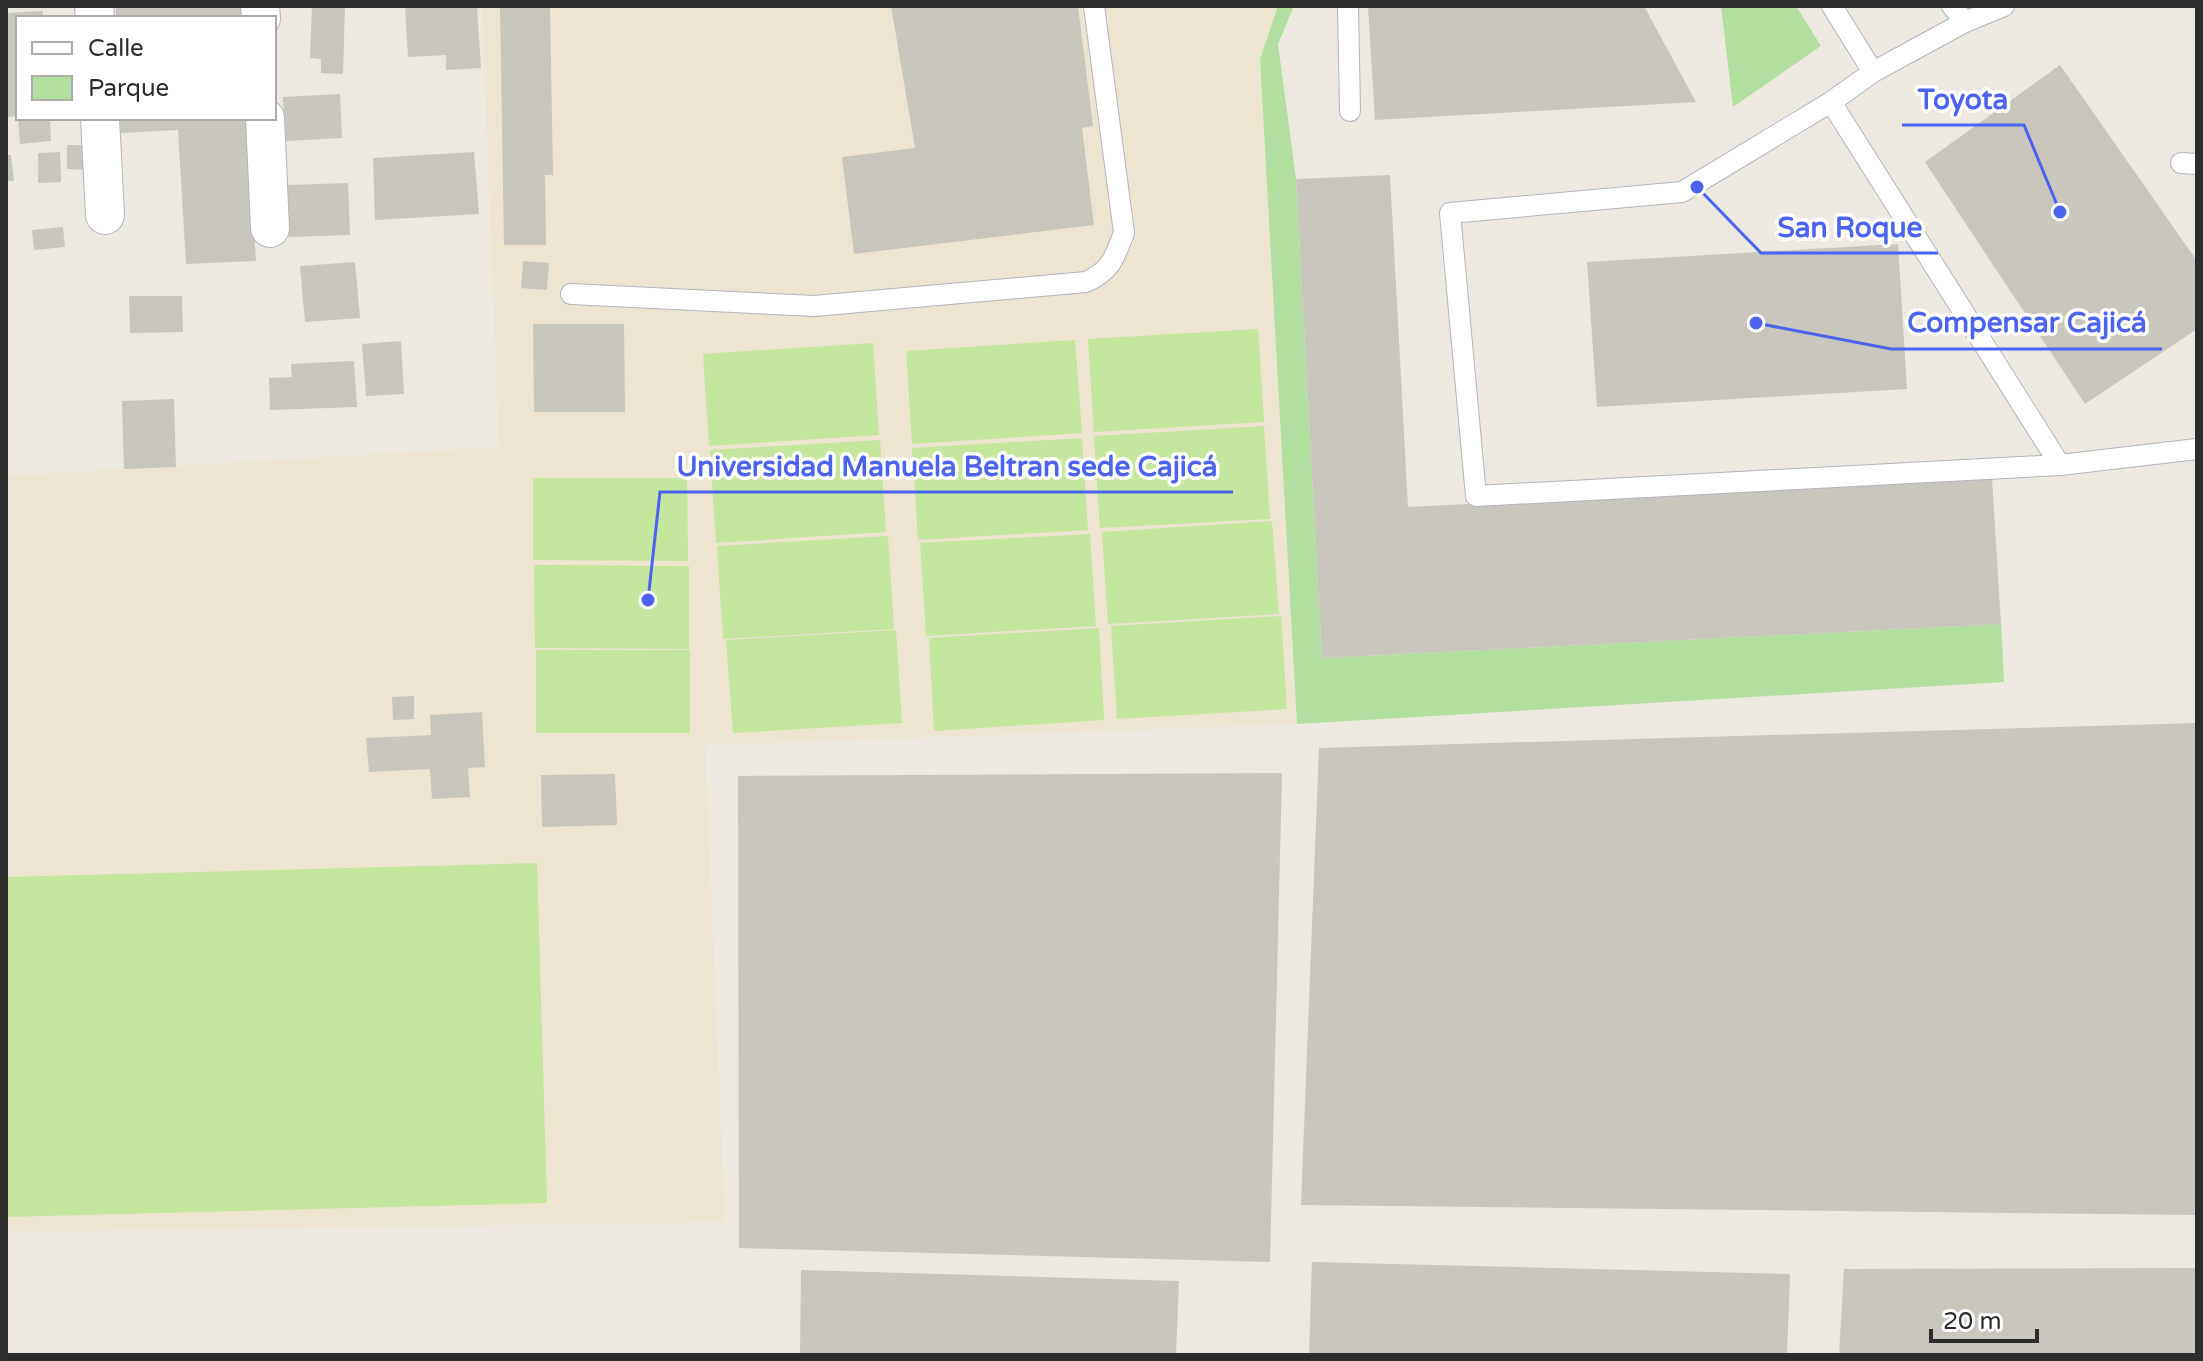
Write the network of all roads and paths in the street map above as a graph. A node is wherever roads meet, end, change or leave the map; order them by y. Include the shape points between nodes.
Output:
1 (1094, 6) edge
2 (1348, 6) edge
3 (1832, 6) edge
4 (1952, 6) edge
5 (2004, 6) edge
6 (1965, 22) junction
7 (1873, 72) junction
8 (1831, 102) junction
9 (1350, 111) dead end
10 (100, 120) edge
11 (265, 120) edge
12 (105, 215) dead end
13 (270, 228) dead end
14 (571, 294) dead end
15 (2197, 449) edge
16 (2060, 465) junction

1 - 14 lane via 1124,233 1103,274 1086,282 814,306
2 - 9 lane
3 - 7 lane
4 - 6 lane
5 - 6 lane
6 - 7 lane
7 - 8 lane
8 - 16 lane
8 - 16 lane via 1682,192 1450,213 1476,496
10 - 12 street
11 - 13 street
15 - 16 lane

